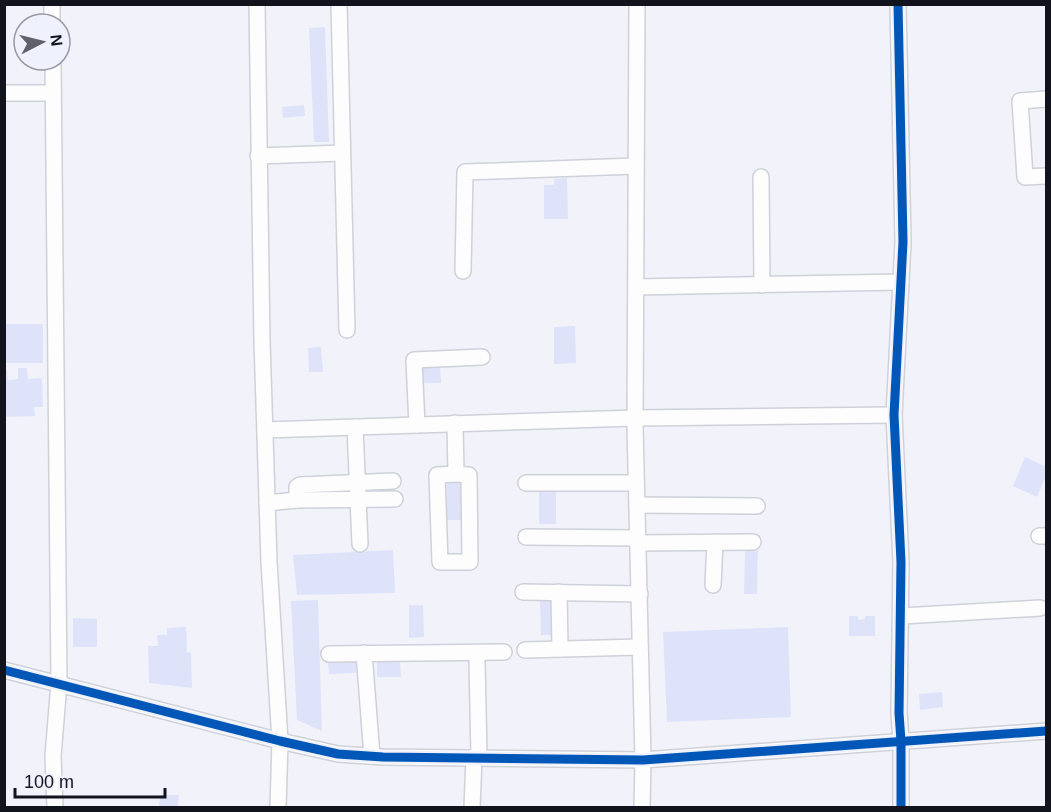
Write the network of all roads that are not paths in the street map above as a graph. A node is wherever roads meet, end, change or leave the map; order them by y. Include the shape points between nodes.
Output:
1 (257, 4) edge
2 (339, 4) edge
3 (637, 4) edge
4 (898, 4) edge
5 (53, 72) edge
6 (4, 93) edge
7 (53, 93) junction
8 (1047, 99) edge
9 (342, 153) junction
10 (258, 156) junction
11 (636, 166) junction
12 (1047, 176) edge
13 (761, 177) dead end
14 (463, 271) dead end
15 (901, 282) junction
16 (762, 285) junction
17 (636, 287) junction
18 (346, 330) dead end
19 (482, 357) dead end
20 (894, 415) junction
21 (635, 418) junction
22 (455, 423) junction
23 (417, 425) junction
24 (355, 427) junction
25 (265, 430) junction
26 (456, 474) junction
27 (393, 481) dead end
28 (358, 483) junction
29 (526, 483) dead end
30 (636, 483) junction
31 (395, 499) dead end
32 (297, 500) junction
33 (358, 500) junction
34 (267, 503) junction
35 (637, 505) junction
36 (757, 506) dead end
37 (526, 537) dead end
38 (638, 540) junction
39 (715, 542) junction
40 (753, 542) dead end
41 (360, 544) dead end
42 (713, 585) dead end
43 (523, 592) dead end
44 (559, 592) junction
45 (640, 594) junction
46 (1040, 608) dead end
47 (902, 616) junction
48 (640, 647) junction
49 (560, 649) junction
50 (525, 650) dead end
51 (504, 652) dead end
52 (364, 653) junction
53 (328, 654) dead end
54 (477, 661) dead end
55 (4, 670) edge
56 (59, 683) junction
57 (1047, 731) edge
58 (280, 741) junction
59 (902, 741) junction
60 (372, 756) junction
61 (476, 757) junction
62 (643, 760) junction
63 (55, 807) edge
64 (278, 807) edge
65 (472, 807) edge
66 (642, 807) edge
67 (901, 807) edge

1 - 10 street
2 - 9 street
3 - 11 street
4 - 15 street
5 - 7 street
6 - 7 street
7 - 56 street
8 - 12 street via 1020,101 1025,177
9 - 10 street
9 - 18 street
10 - 25 street
11 - 14 street via 465,172
11 - 17 street
13 - 16 street
15 - 16 street
15 - 20 street
16 - 17 street
17 - 21 street
19 - 23 street via 414,360
20 - 21 street
20 - 47 street
21 - 22 street
21 - 30 street
22 - 23 street
22 - 26 street
23 - 24 street
24 - 25 street
24 - 28 street
25 - 34 street
26 - 26 street via 469,475 470,562 440,562 437,475
27 - 28 street
28 - 32 street via 300,485
28 - 33 street
29 - 30 street
30 - 35 street
31 - 33 street
32 - 33 street
32 - 34 street
33 - 41 street
34 - 58 street
35 - 36 street
35 - 38 street
37 - 38 street
38 - 39 street
38 - 45 street
39 - 40 street
39 - 42 street
43 - 44 street
44 - 45 street
44 - 49 street
45 - 48 street
46 - 47 street
47 - 59 street
48 - 49 street
48 - 62 street
49 - 50 street
51 - 52 street
52 - 53 street
52 - 60 street
54 - 61 street
55 - 56 street
56 - 58 street
56 - 63 street via 53,756
57 - 59 street
58 - 60 street via 338,754
58 - 64 street
59 - 62 street
59 - 67 street
60 - 61 street
61 - 62 street
61 - 65 street
62 - 66 street

